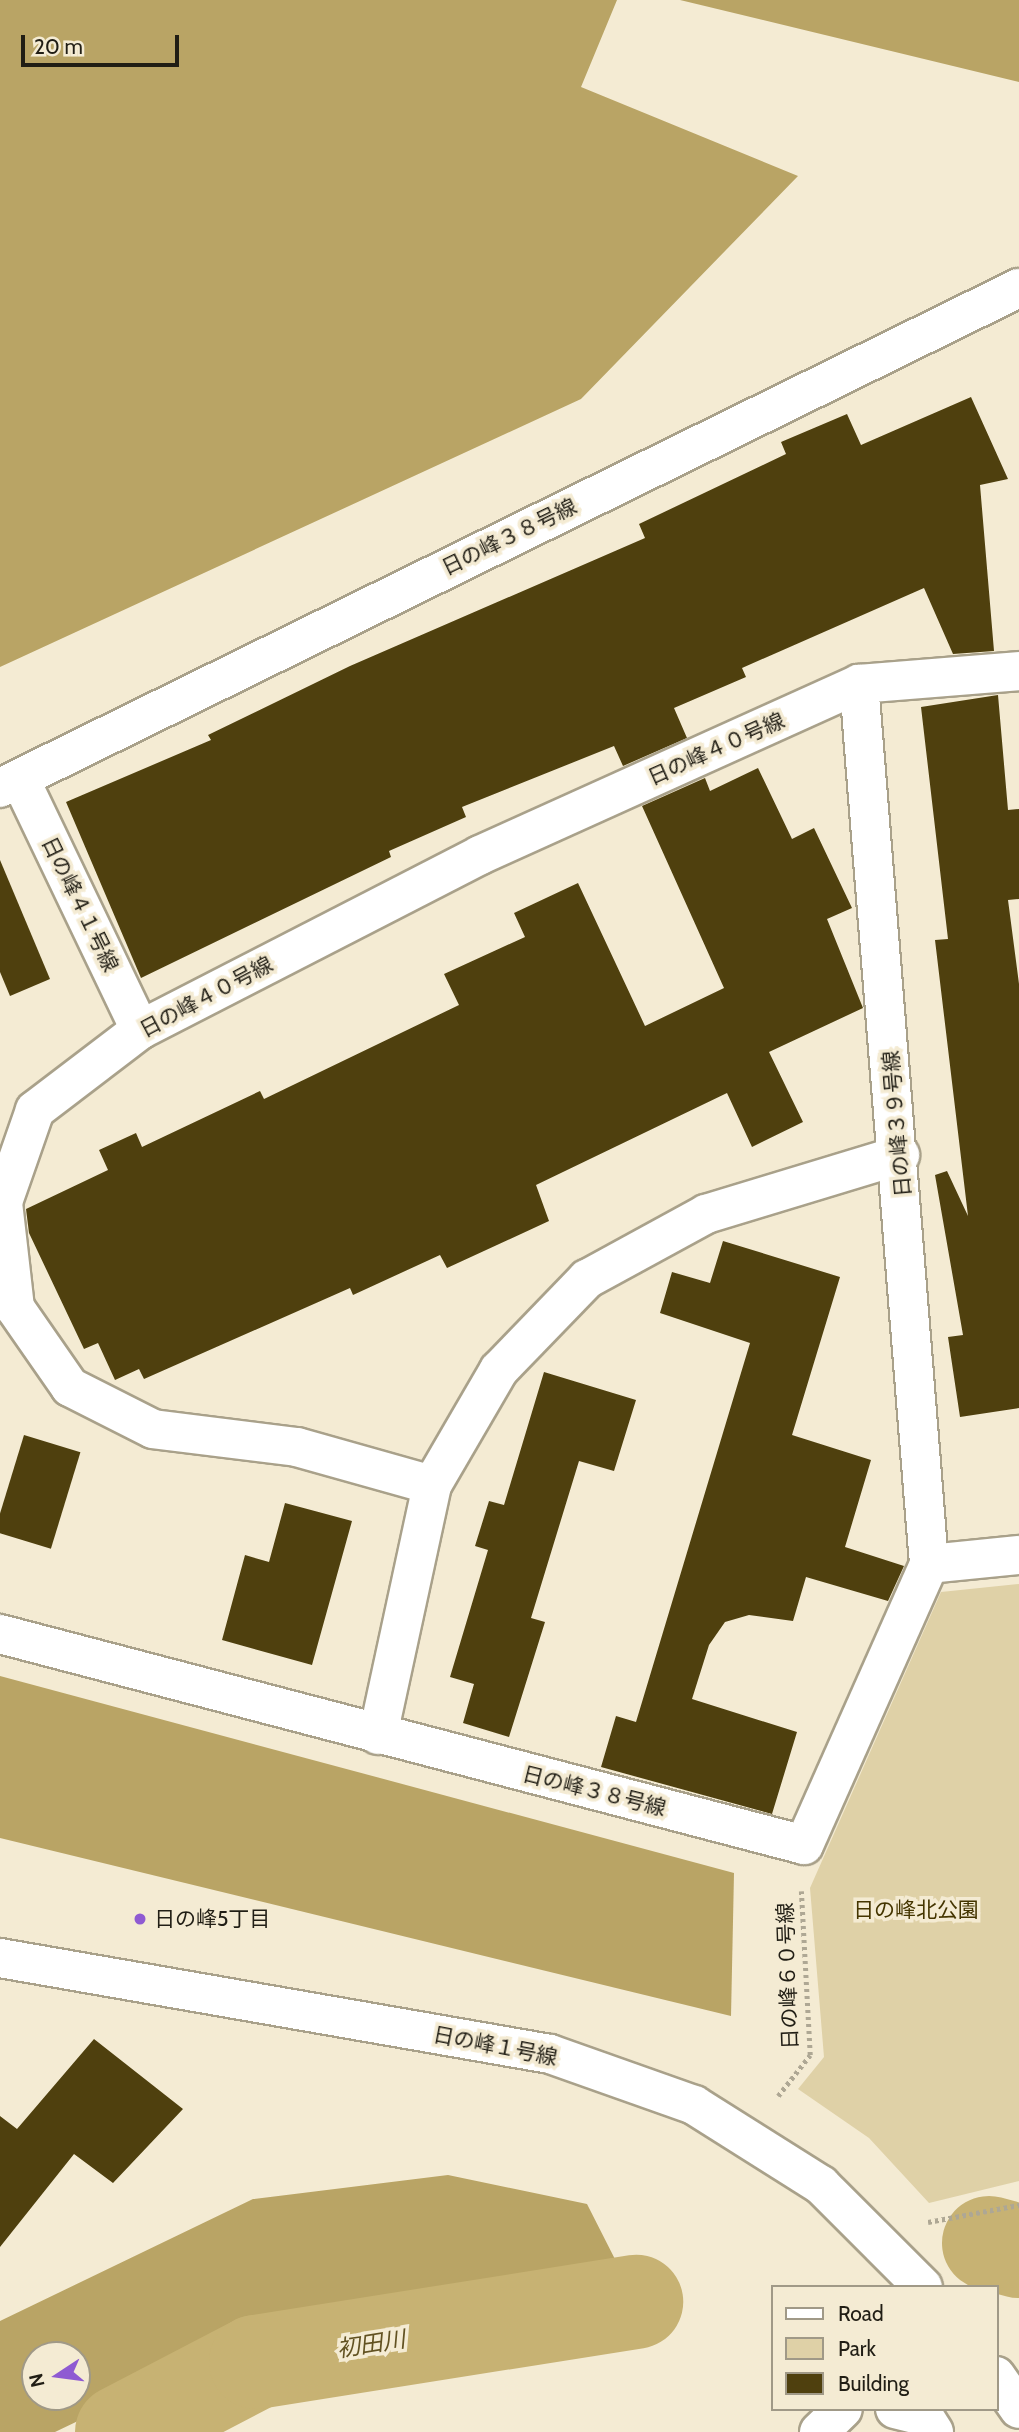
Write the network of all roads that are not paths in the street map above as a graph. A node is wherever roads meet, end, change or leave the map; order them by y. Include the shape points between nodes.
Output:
1 (1019, 288) edge
2 (1019, 671) edge
3 (859, 684) junction
4 (10, 783) edge
5 (140, 1030) junction
6 (900, 1155) junction
7 (432, 1485) junction
8 (1019, 1555) edge
9 (929, 1564) junction
10 (0, 1634) edge
11 (378, 1735) junction
12 (0, 1958) edge
13 (921, 2285) edge
14 (998, 2379) edge
15 (1019, 2409) edge
16 (841, 2411) edge
17 (903, 2411) edge
18 (819, 2432) edge
19 (934, 2432) edge

1 - 4 street, 日の峰３８号線
2 - 3 street, 日の峰４０号線
3 - 5 street, 日の峰４０号線 via 480,855
3 - 6 street, 日の峰３９号線
4 - 5 street, 日の峰４１号線
5 - 7 street, 日の峰４０号線 via 35,1110 3,1202 15,1308 70,1387 153,1429 297,1447
6 - 7 street via 706,1214 587,1279 499,1370
6 - 9 street, 日の峰３９号線
7 - 11 street
8 - 9 street
9 - 11 street, 日の峰３８号線 via 804,1845
10 - 11 street, 日の峰３８号線
12 - 13 street, 日の峰１号線 via 550,2054 694,2105 821,2185
14 - 15 street
16 - 18 street
17 - 19 street via 924,2416

